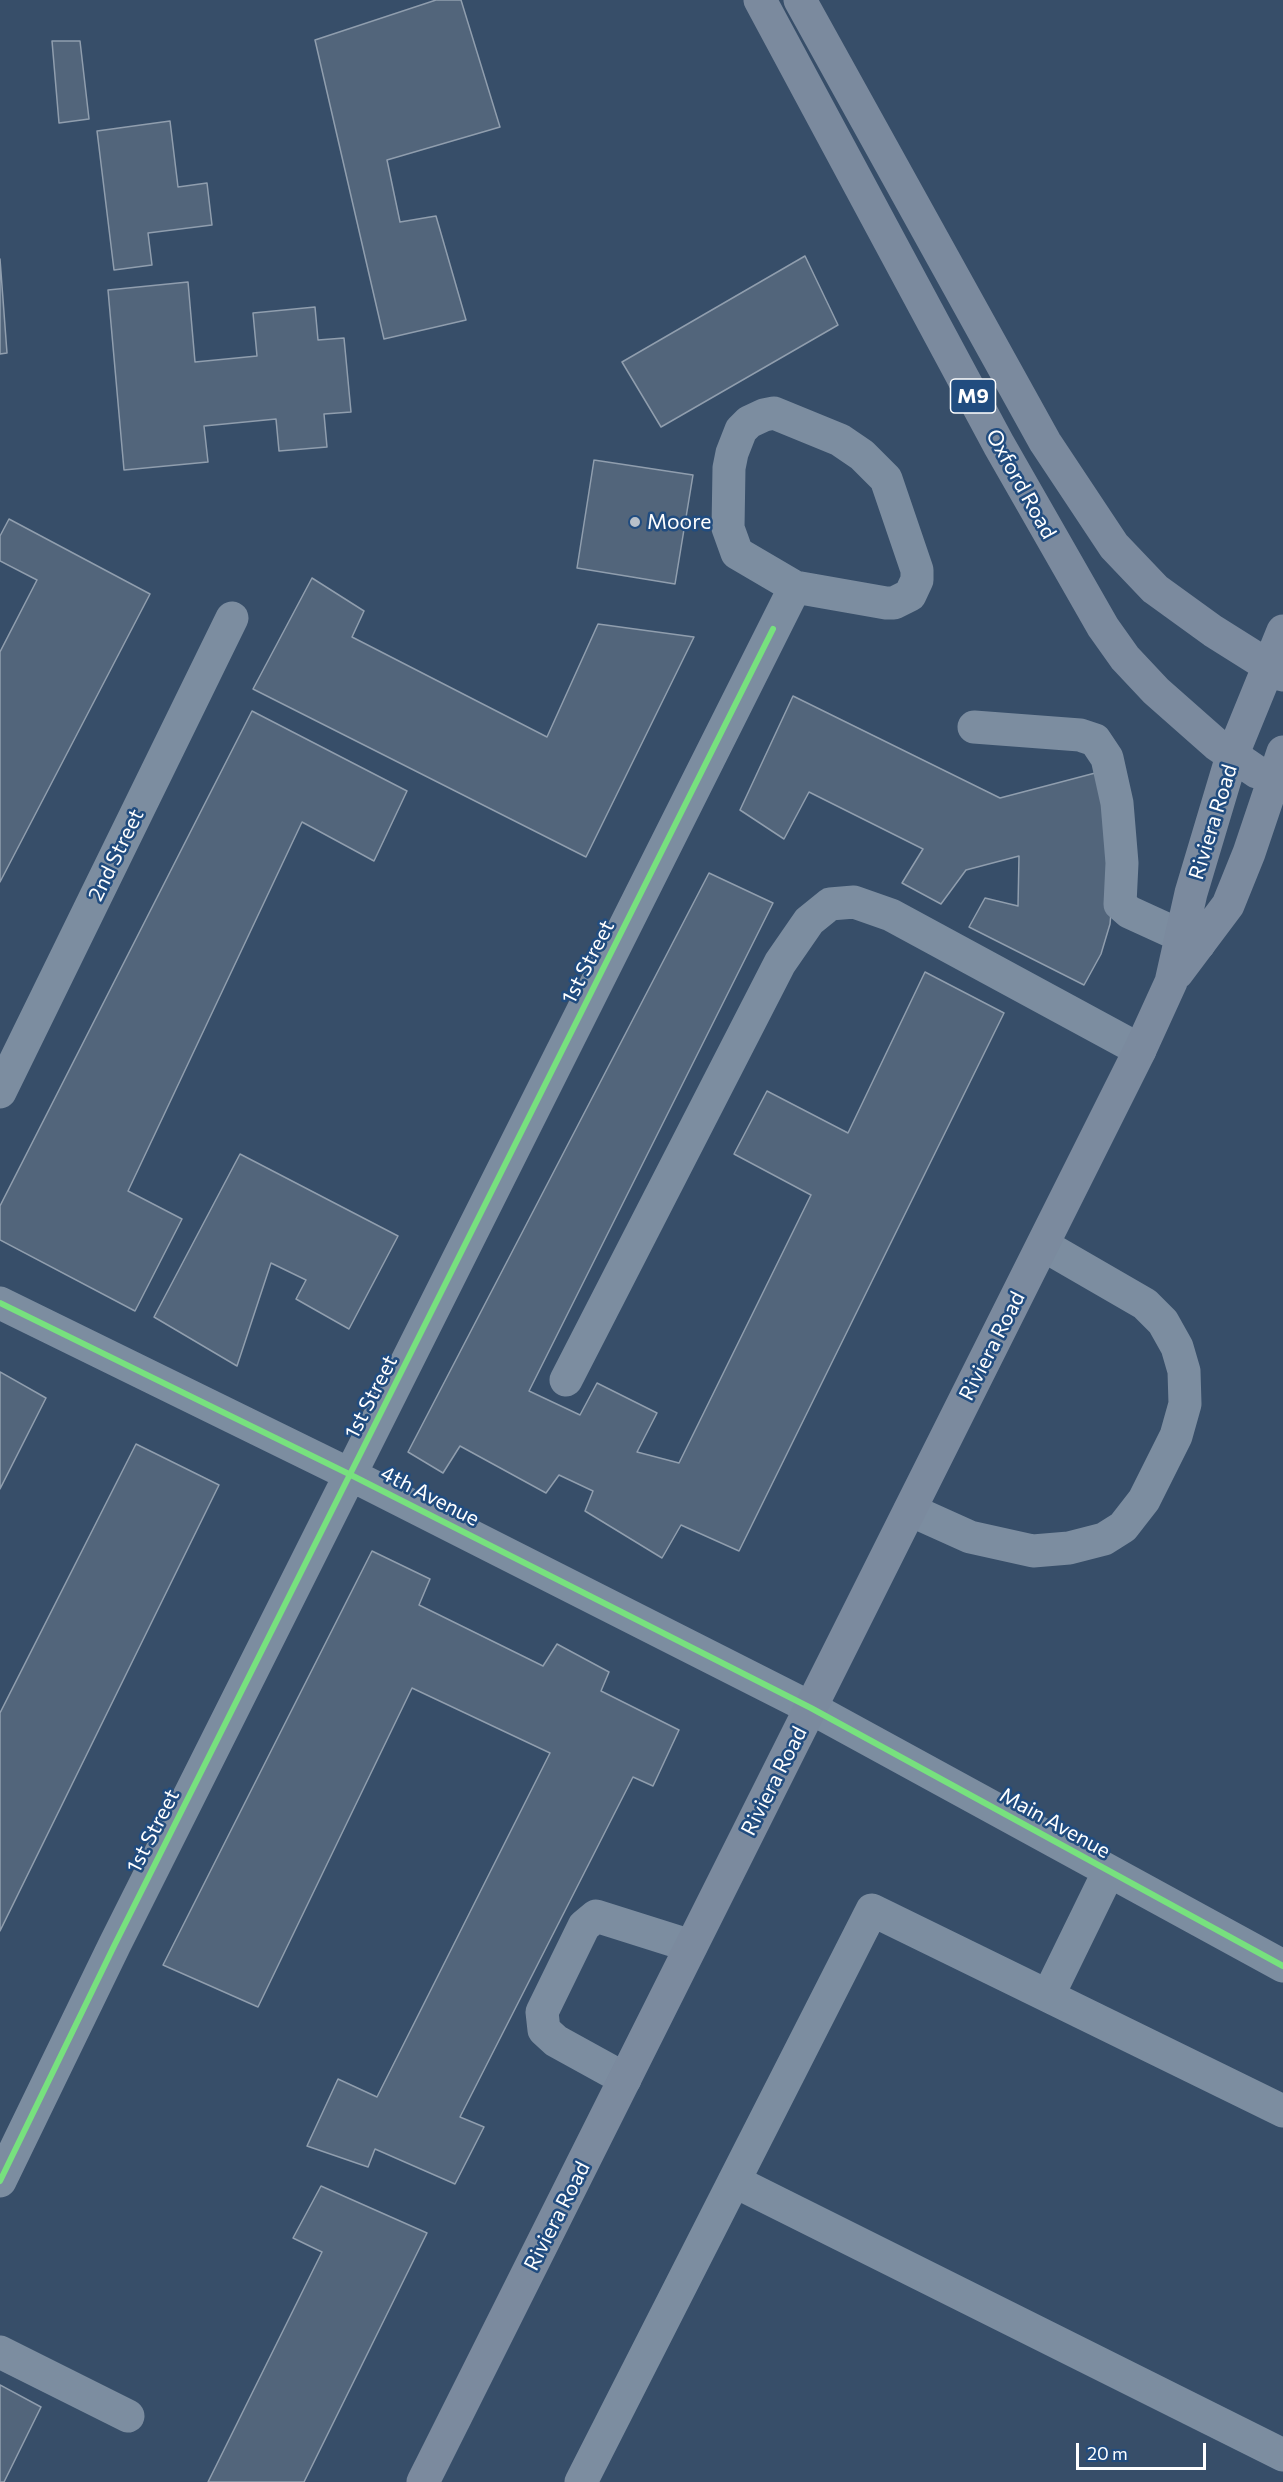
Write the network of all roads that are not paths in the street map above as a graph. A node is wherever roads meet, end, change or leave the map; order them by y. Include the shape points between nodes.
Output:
1 (760, 0) edge
2 (800, 0) edge
3 (795, 587) junction
4 (232, 618) dead end
5 (1283, 631) edge
6 (1275, 670) edge
7 (974, 727) dead end
8 (1232, 756) junction
9 (1280, 770) edge
10 (1190, 940) junction
11 (1140, 1050) junction
12 (0, 1092) edge
13 (1043, 1245) junction
14 (0, 1303) edge
15 (566, 1380) dead end
16 (351, 1475) junction
17 (910, 1510) junction
18 (811, 1708) junction
19 (1108, 1871) junction
20 (691, 1946) junction
21 (1283, 1966) edge
22 (1048, 1996) junction
23 (625, 2079) junction
24 (1283, 2111) edge
25 (0, 2181) edge
26 (734, 2181) junction
27 (0, 2352) edge
28 (128, 2416) dead end
29 (1283, 2455) edge
30 (423, 2482) edge
31 (581, 2482) edge

1 - 8 main road, Oxford Road / M9 via 999,445 1103,627 1156,691
2 - 6 main road, Oxford Road / M9 via 1045,442 1114,546 1155,589
3 - 3 street via 737,553 728,528 729,468 736,441 749,422 764,415 781,415 840,440 886,479 917,570 910,595 894,603
3 - 16 street, 1st Street
4 - 12 street, 2nd Street
5 - 6 main road, Riviera Road
6 - 8 main road, Riviera Road
7 - 10 street via 1080,735 1095,740 1107,758 1118,802 1120,904
8 - 9 main road, Oxford Road / M9 via 1257,772
8 - 10 main road, Riviera Road via 1191,893
9 - 10 main road, Riviera Road via 1228,905
10 - 11 main road, Riviera Road
11 - 13 main road, Riviera Road
11 - 15 street via 891,915 854,902 830,904 808,921 780,963
13 - 17 main road, Riviera Road
13 - 17 street via 1144,1304 1163,1322 1177,1347 1184,1371 1185,1404 1176,1436 1144,1500 1123,1527 1104,1539 1069,1548 1033,1551 970,1537
14 - 16 street, 4th Avenue
16 - 18 street, 4th Avenue
16 - 25 street, 1st Street
17 - 18 main road, Riviera Road
18 - 19 street, Main Avenue
18 - 20 main road, Riviera Road
19 - 21 street, Main Avenue
19 - 22 street
20 - 23 main road, Riviera Road
20 - 23 street via 596,1916 584,1926 542,2012 544,2030 556,2041
22 - 24 street
22 - 26 street via 872,1910
23 - 30 main road, Riviera Road
26 - 29 street
26 - 31 street
27 - 28 street

